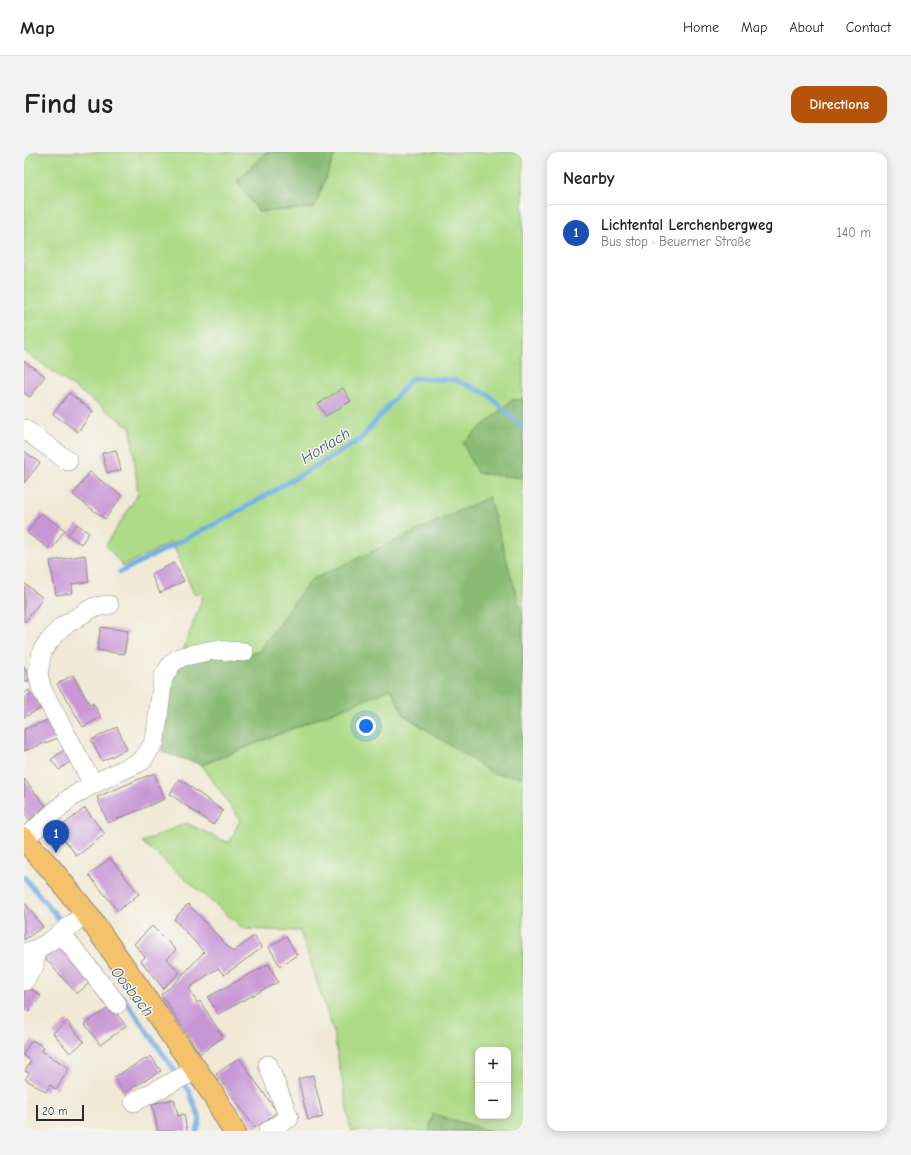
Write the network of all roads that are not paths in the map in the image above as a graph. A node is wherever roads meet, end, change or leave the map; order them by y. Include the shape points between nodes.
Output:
1 (24, 429) edge
2 (68, 462) dead end
3 (109, 605) dead end
4 (244, 652) dead end
5 (93, 784) junction
6 (24, 839) edge
7 (83, 916) junction
8 (62, 934) junction
9 (30, 952) edge
10 (24, 981) edge
11 (117, 1004) dead end
12 (268, 1065) dead end
13 (194, 1071) junction
14 (134, 1102) dead end
15 (234, 1131) edge
16 (268, 1131) edge

1 - 2 street
3 - 5 street via 94,607 63,626 42,651 38,674 42,690
4 - 5 street via 214,650 181,657 172,663 163,678 155,741 142,761
5 - 6 street via 70,798
6 - 7 main road via 52,870
7 - 8 street
7 - 13 main road
8 - 9 street
8 - 11 street
9 - 10 street via 34,966
12 - 16 street via 289,1118
13 - 14 street
13 - 15 main road via 211,1091

